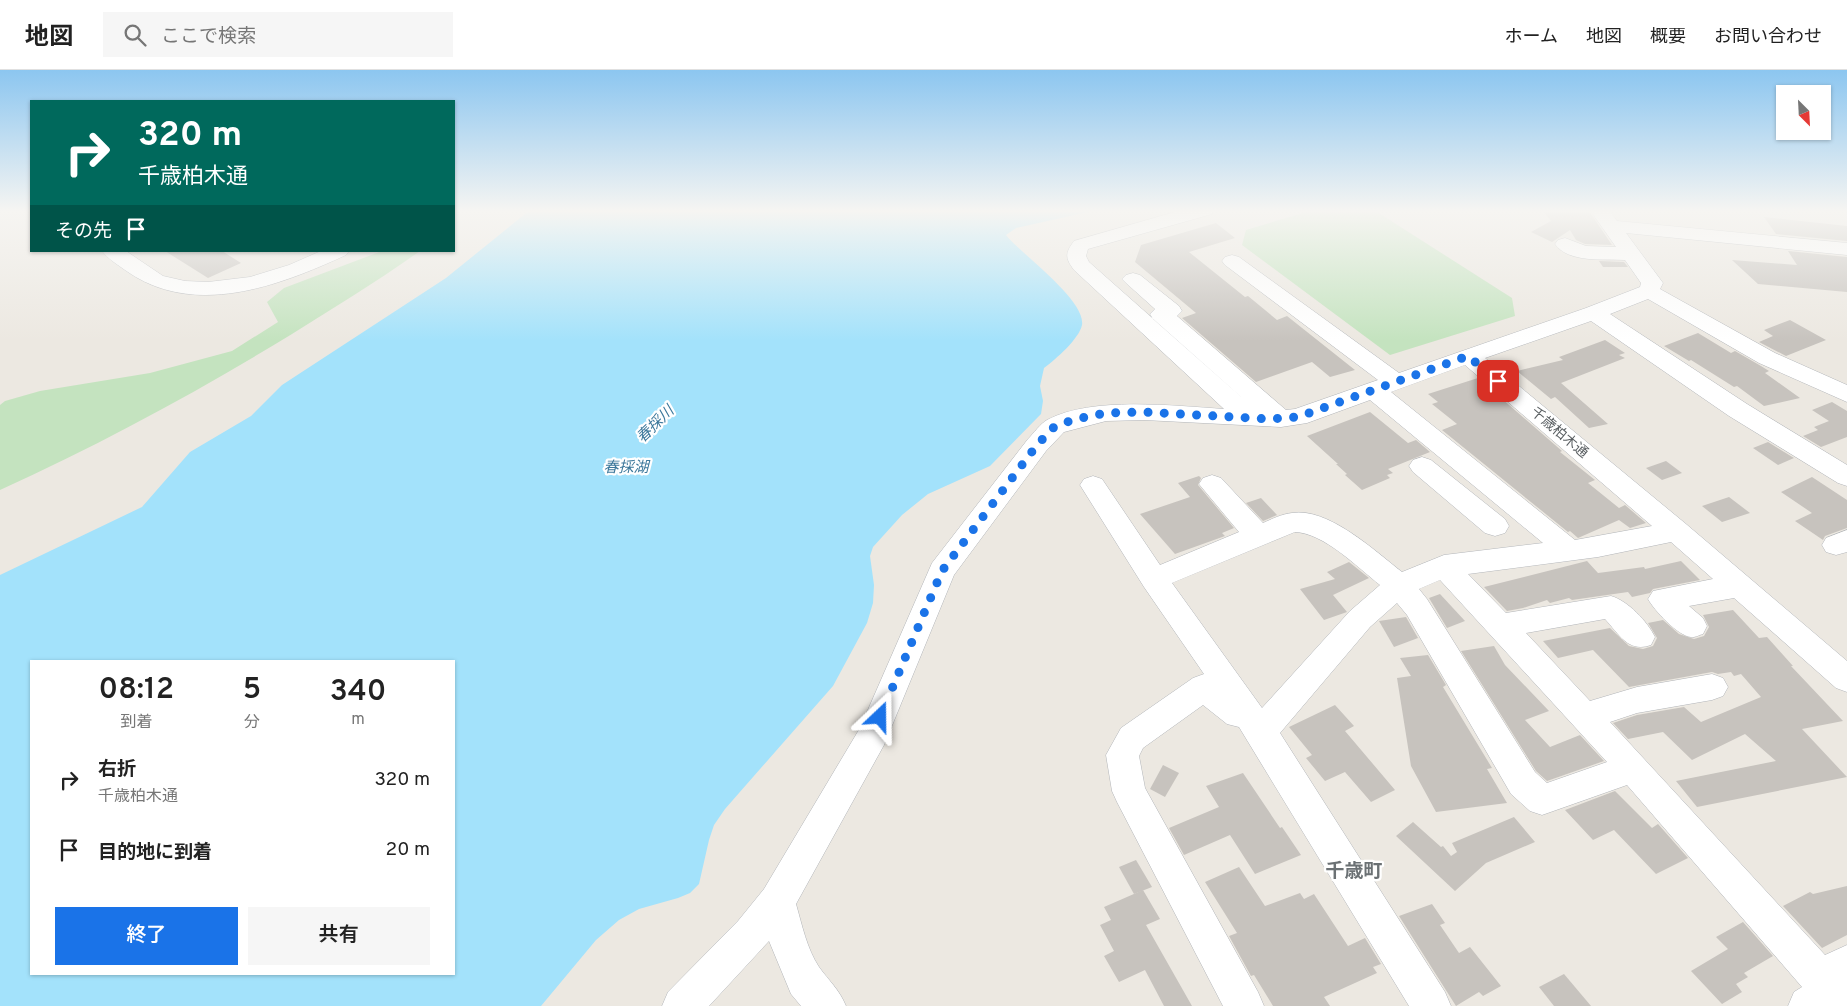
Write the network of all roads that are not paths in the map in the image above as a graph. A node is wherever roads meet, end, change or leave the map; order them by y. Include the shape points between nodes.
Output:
1 (116, 254) edge
2 (333, 254) edge
3 (1076, 254) edge
4 (1623, 254) edge
5 (1631, 254) joint
6 (1232, 261) dead end
7 (1133, 279) dead end
8 (1649, 291) junction
9 (1594, 313) junction
10 (1468, 356) junction
11 (1384, 386) junction
12 (1847, 394) edge
13 (1249, 418) junction
14 (1281, 419) junction
15 (1422, 466) dead end
16 (1847, 477) edge
17 (1485, 482) junction
18 (1212, 484) dead end
19 (1093, 485) dead end
20 (1456, 494) junction
21 (1495, 526) dead end
22 (1676, 531) junction
23 (1258, 535) junction
24 (1569, 550) junction
25 (1444, 566) junction
26 (1154, 579) junction
27 (1399, 585) junction
28 (1740, 586) junction
29 (1500, 626) junction
30 (1692, 626) dead end
31 (1640, 637) dead end
32 (1847, 679) edge
33 (1712, 688) dead end
34 (1584, 716) junction
35 (1261, 732) junction
36 (1633, 768) junction
37 (777, 902) junction
38 (1830, 989) edge
39 (682, 1006) edge
40 (826, 1006) edge
41 (1244, 1006) edge
42 (1431, 1006) edge

1 - 2 street via 159,282 223,289 285,275
3 - 13 street via 1081,266
4 - 5 street
5 - 8 street via 1652,283
6 - 11 street
7 - 14 street via 1171,311 1161,314
8 - 9 street
8 - 12 street via 1767,358
9 - 10 street
9 - 16 street via 1738,410
10 - 11 street
10 - 22 street, 千歳柏木通
11 - 14 street via 1298,417
11 - 17 street
13 - 14 street
13 - 37 street via 1106,413 1055,426 1037,445 942,571 873,735
15 - 20 street
17 - 20 street
17 - 24 street
18 - 23 street
19 - 26 street
20 - 21 street
22 - 24 street
22 - 28 street, 千歳柏木通
23 - 26 street
23 - 27 street via 1293,522 1311,523 1347,544
24 - 25 street
25 - 27 street
25 - 29 street
26 - 35 street
27 - 35 street via 1360,619
27 - 36 street via 1417,607 1523,783 1542,800
28 - 30 street via 1663,599
28 - 32 street, 千歳柏木通
29 - 31 street via 1611,608
29 - 34 street
33 - 34 street via 1636,700
34 - 36 street
35 - 41 street via 1204,687 1132,738 1122,755 1129,791
35 - 42 street
36 - 38 street
37 - 39 street
37 - 40 street via 789,944 806,980

